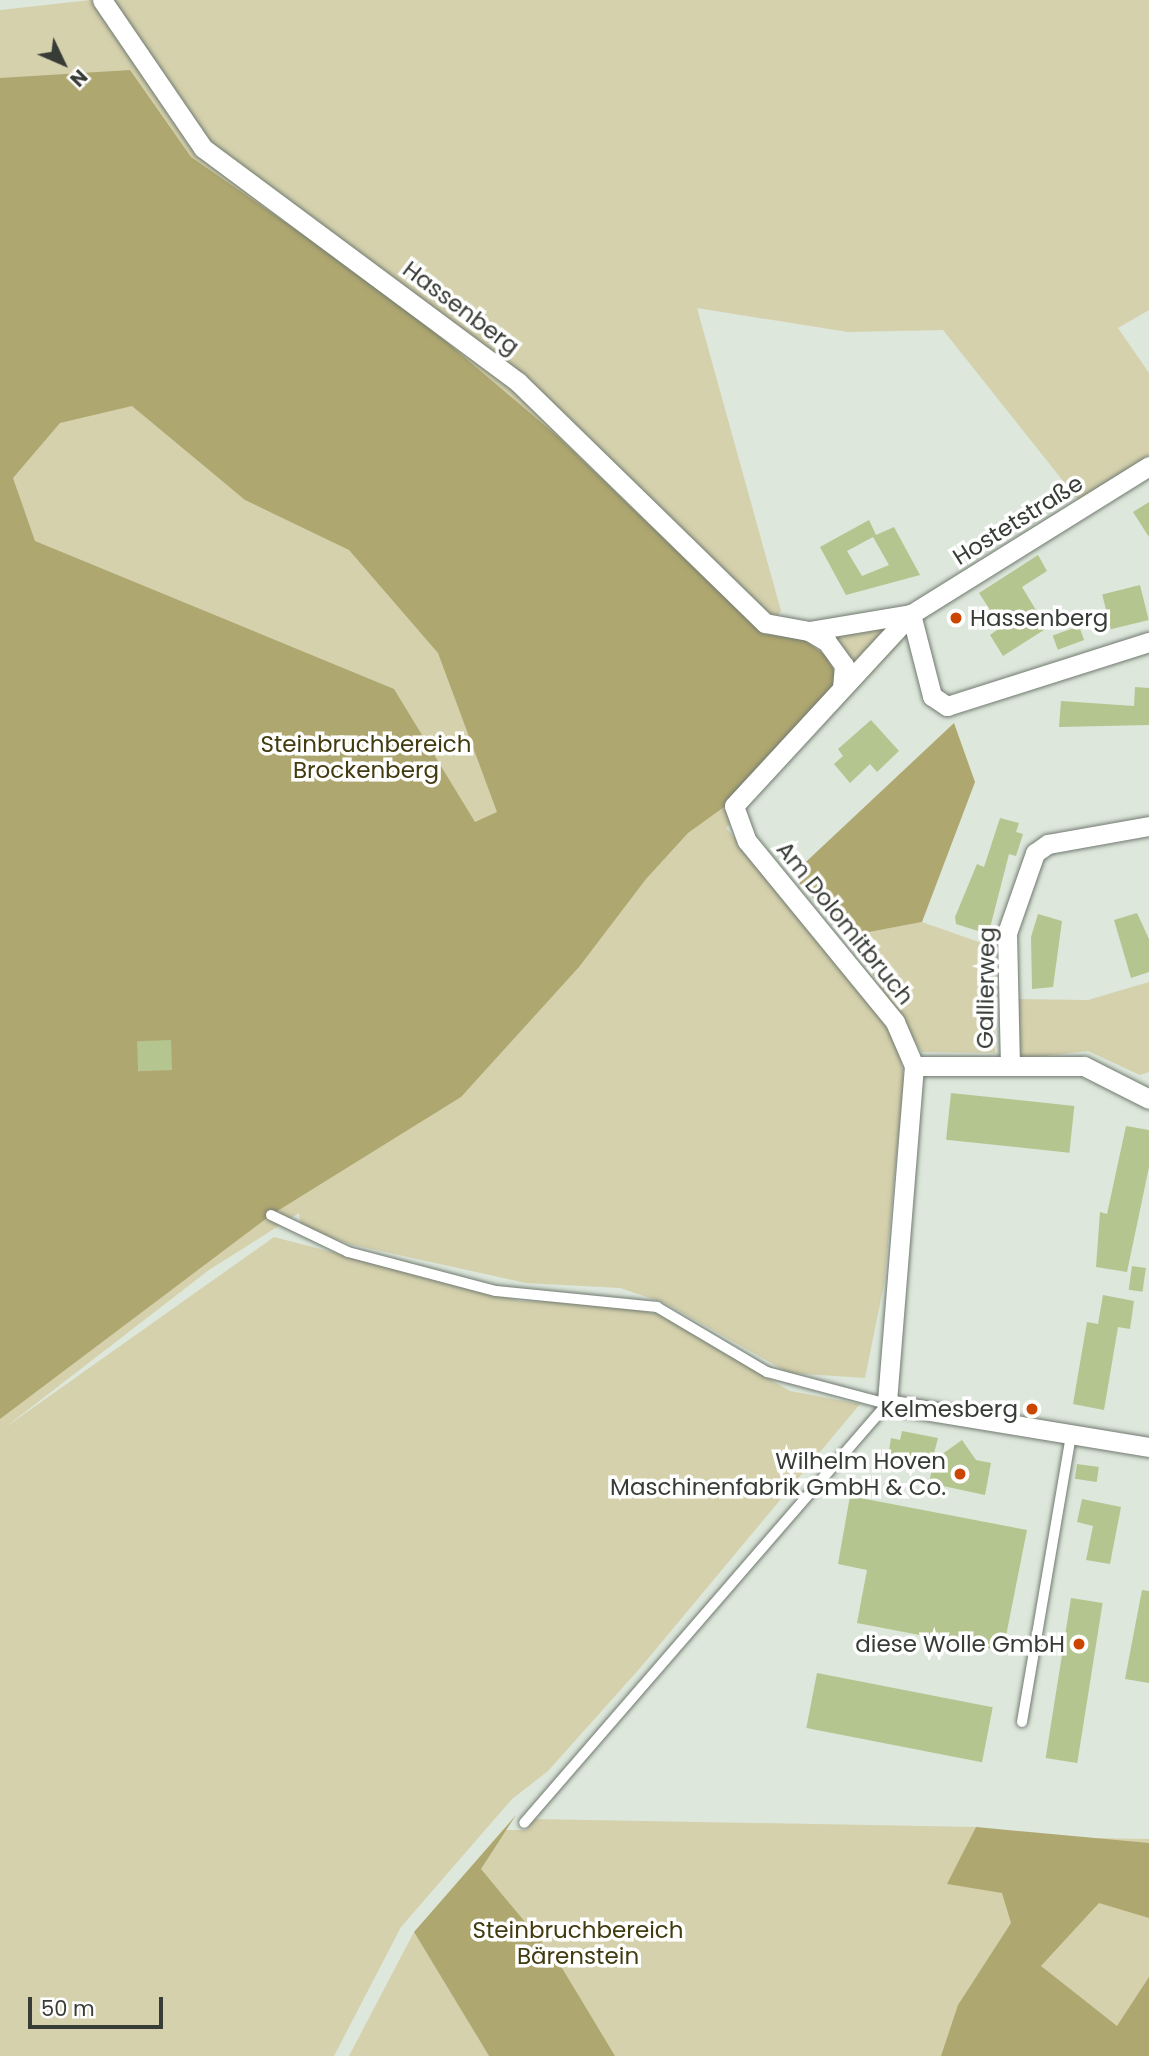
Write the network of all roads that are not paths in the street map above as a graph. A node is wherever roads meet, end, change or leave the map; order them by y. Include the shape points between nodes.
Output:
1 (103, 0) edge
2 (1149, 466) edge
3 (911, 614) junction
4 (809, 631) junction
5 (1149, 642) edge
6 (842, 688) junction
7 (788, 746) joint
8 (1149, 826) edge
9 (914, 1066) junction
10 (1010, 1066) junction
11 (1149, 1099) edge
12 (271, 1215) dead end
13 (887, 1404) junction
14 (1070, 1434) junction
15 (1149, 1447) edge
16 (1022, 1722) dead end
17 (524, 1823) dead end

1 - 4 street, Hassenberg via 203,148 518,382 748,611 765,623
2 - 3 street, Hostetstraße
3 - 4 street, Hostetstraße
3 - 5 street via 932,696 947,706
3 - 6 street, Hostetstraße
4 - 6 street via 827,642 844,665
6 - 7 street, Hostetstraße
7 - 9 street, Am Dolomitbruch via 741,793 734,806 736,824 879,998
8 - 10 street, Gallierweg via 1048,844 1035,853 1007,933
9 - 10 street, Gallierweg
9 - 13 street
10 - 11 street via 1084,1066
12 - 13 lane via 348,1252 496,1291 657,1307 767,1372
13 - 14 street
13 - 17 lane
14 - 15 street
14 - 16 lane

